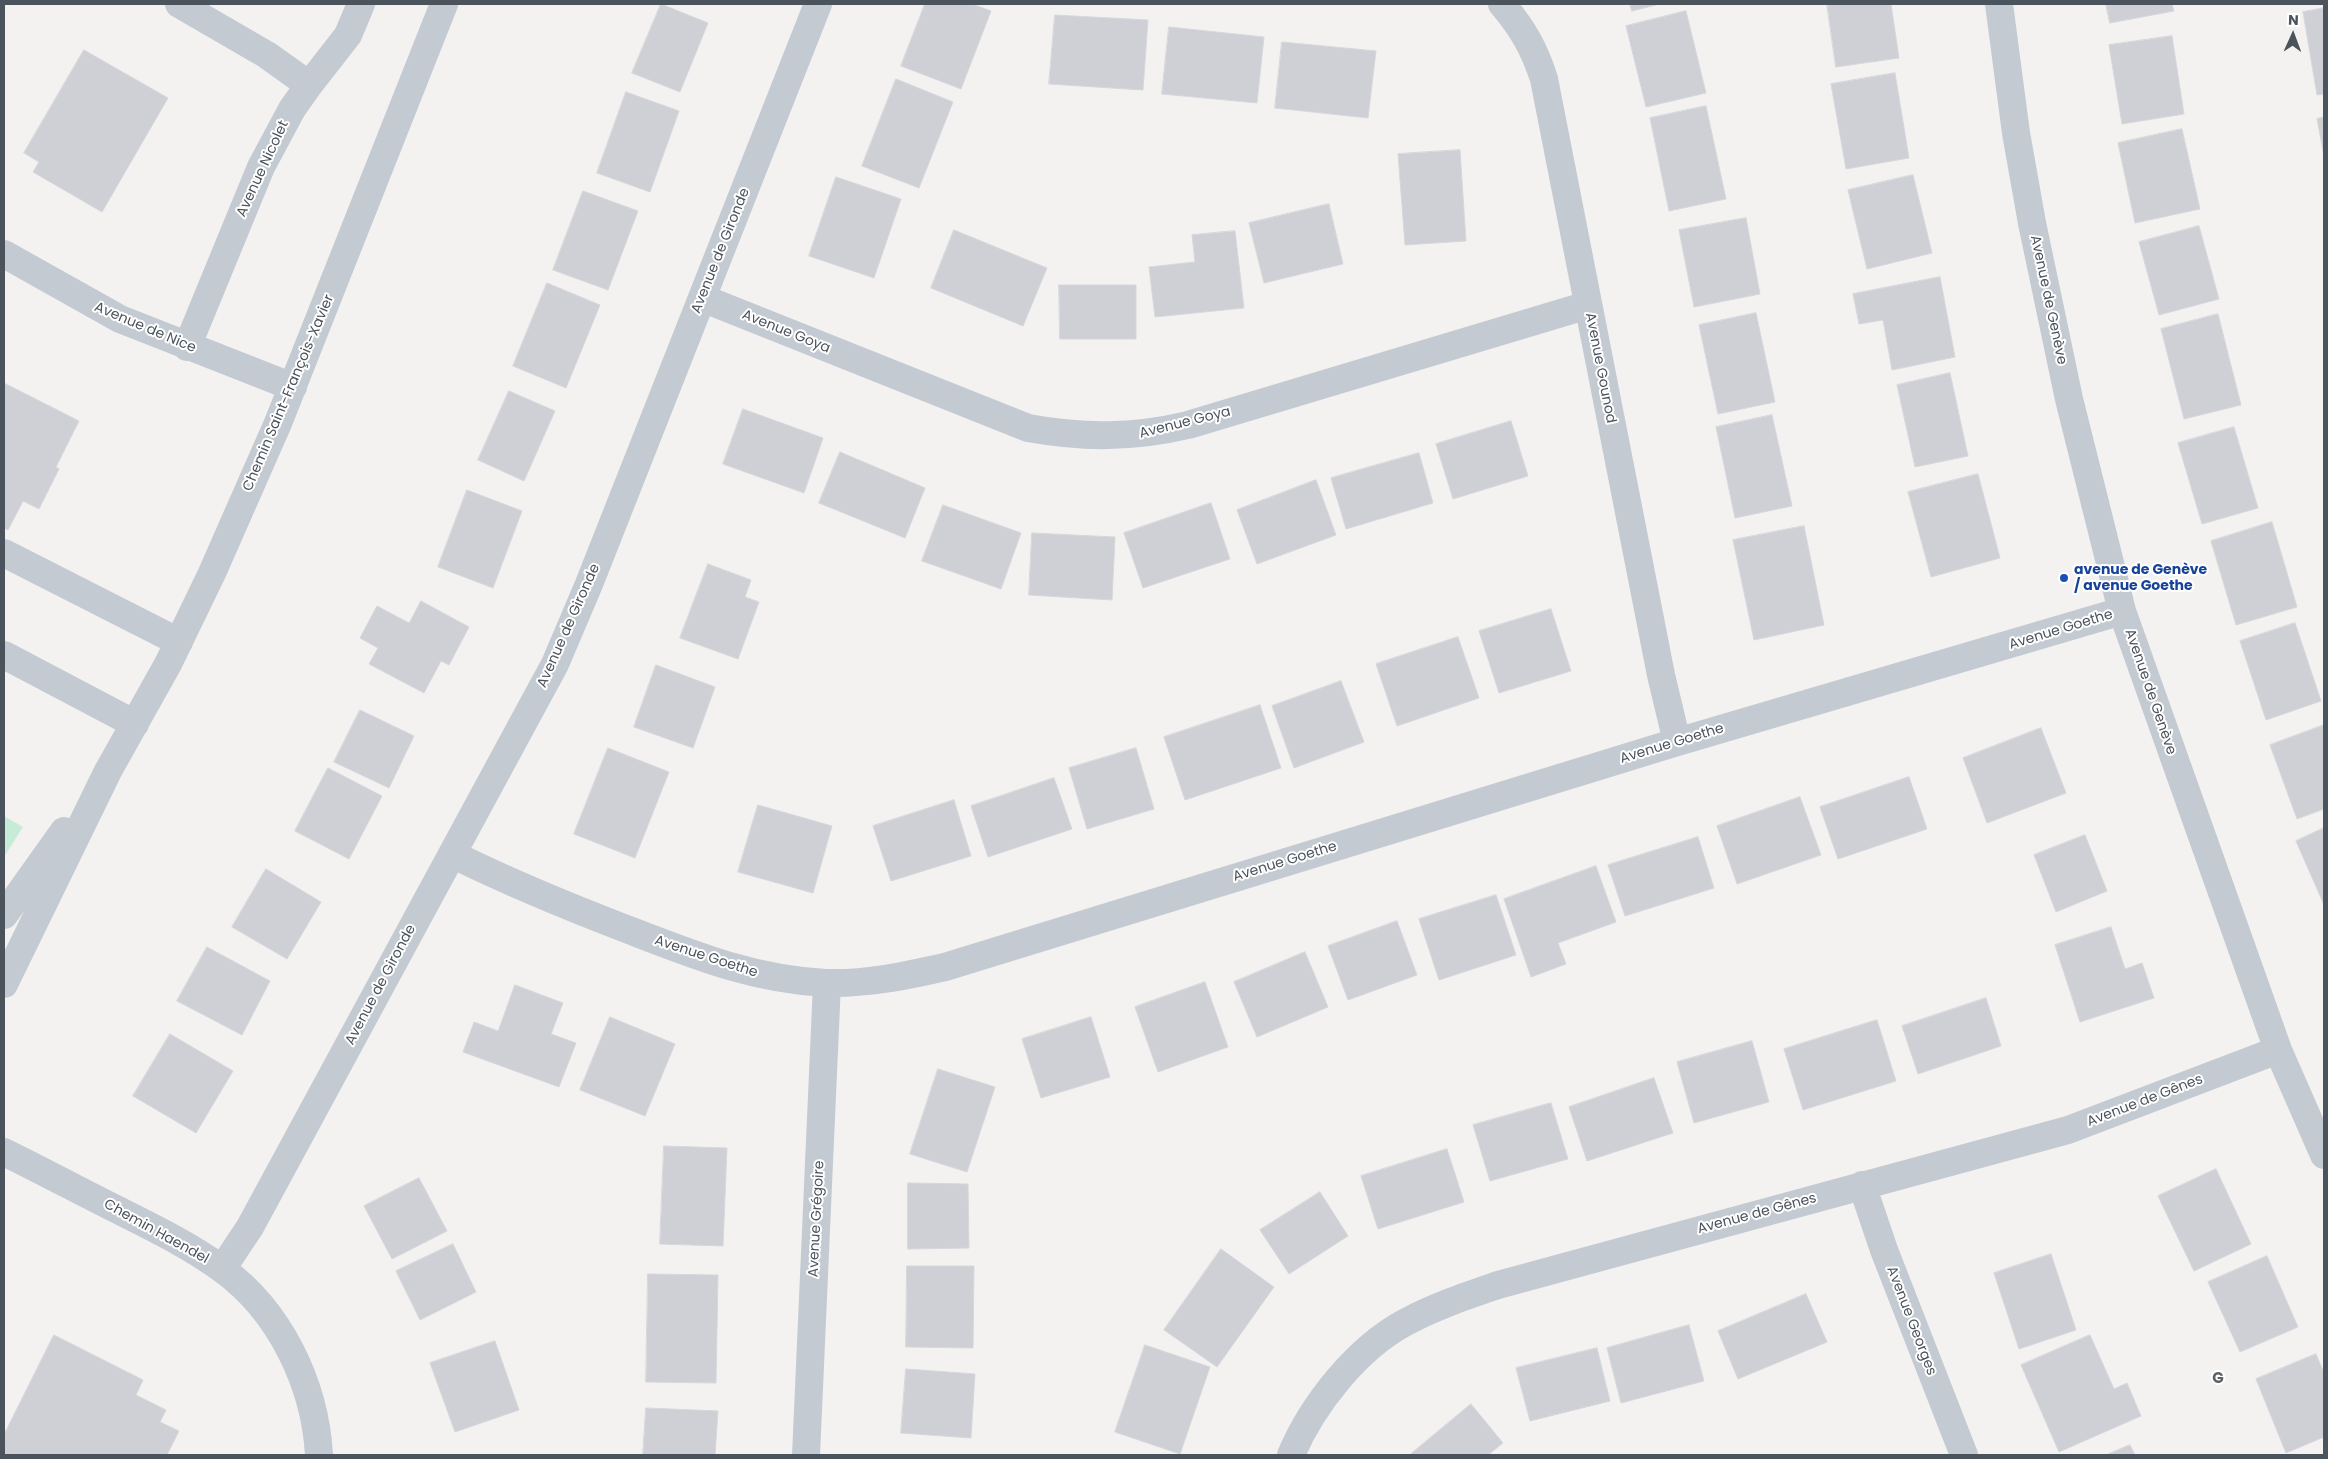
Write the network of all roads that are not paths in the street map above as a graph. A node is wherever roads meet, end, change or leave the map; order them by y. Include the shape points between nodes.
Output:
1 (180, 4) edge
2 (361, 4) edge
3 (444, 4) edge
4 (818, 4) edge
5 (1502, 4) edge
6 (2000, 4) edge
7 (309, 84) junction
8 (4, 254) edge
9 (702, 298) junction
10 (1588, 305) junction
11 (187, 347) junction
12 (293, 387) junction
13 (4, 552) edge
14 (2122, 611) junction
15 (179, 642) junction
16 (4, 655) edge
17 (134, 724) junction
18 (1677, 742) junction
19 (108, 771) junction
20 (452, 854) junction
21 (4, 915) edge
22 (827, 983) junction
23 (4, 984) edge
24 (2278, 1050) junction
25 (4, 1152) edge
26 (2324, 1155) edge
27 (1862, 1185) junction
28 (222, 1269) junction
29 (319, 1455) edge
30 (806, 1455) edge
31 (1291, 1455) edge
32 (1964, 1455) edge

1 - 7 street via 267,55
2 - 7 street, Avenue Nicolet via 348,35
3 - 12 street, Chemin Saint-François-Xavier
4 - 9 street, Avenue de Gironde
5 - 10 street, Avenue Gounod via 1520,25 1534,50 1544,79
6 - 14 street, Avenue de Genève via 2016,134 2037,250 2069,399
7 - 11 street, Avenue Nicolet via 261,167
8 - 11 street, Avenue de Nice via 102,311
9 - 10 street, Avenue Goya via 1019,424 1061,434 1095,437 1153,433 1188,425
9 - 20 street, Avenue de Gironde via 590,584 555,664
10 - 18 street, Avenue Gounod
11 - 12 street, Avenue de Nice
12 - 15 street, Chemin Saint-François-Xavier
13 - 15 street
14 - 18 street, Avenue Goethe
14 - 24 street, Avenue de Genève
15 - 17 street, Chemin Saint-François-Xavier
16 - 17 street
17 - 19 street, Chemin Saint-François-Xavier
18 - 22 street, Avenue Goethe via 945,967 870,982
19 - 21 street, Chemin Saint-François-Xavier
19 - 23 street, Chemin Saint-François-Xavier
20 - 22 street, Avenue Goethe via 569,907 722,965 757,975
20 - 28 street, Avenue de Gironde via 250,1227
22 - 30 street, Avenue Grégoire
24 - 26 street, Avenue de Genève
24 - 27 street, Avenue de Gênes via 2068,1130
25 - 28 street, Chemin Haendel via 175,1239
27 - 31 street, Avenue de Gênes via 1498,1285 1447,1302 1404,1323 1375,1344 1345,1373 1322,1400
27 - 32 street, Avenue Georges
28 - 29 street, Chemin Haendel via 250,1295 303,1376 310,1397

